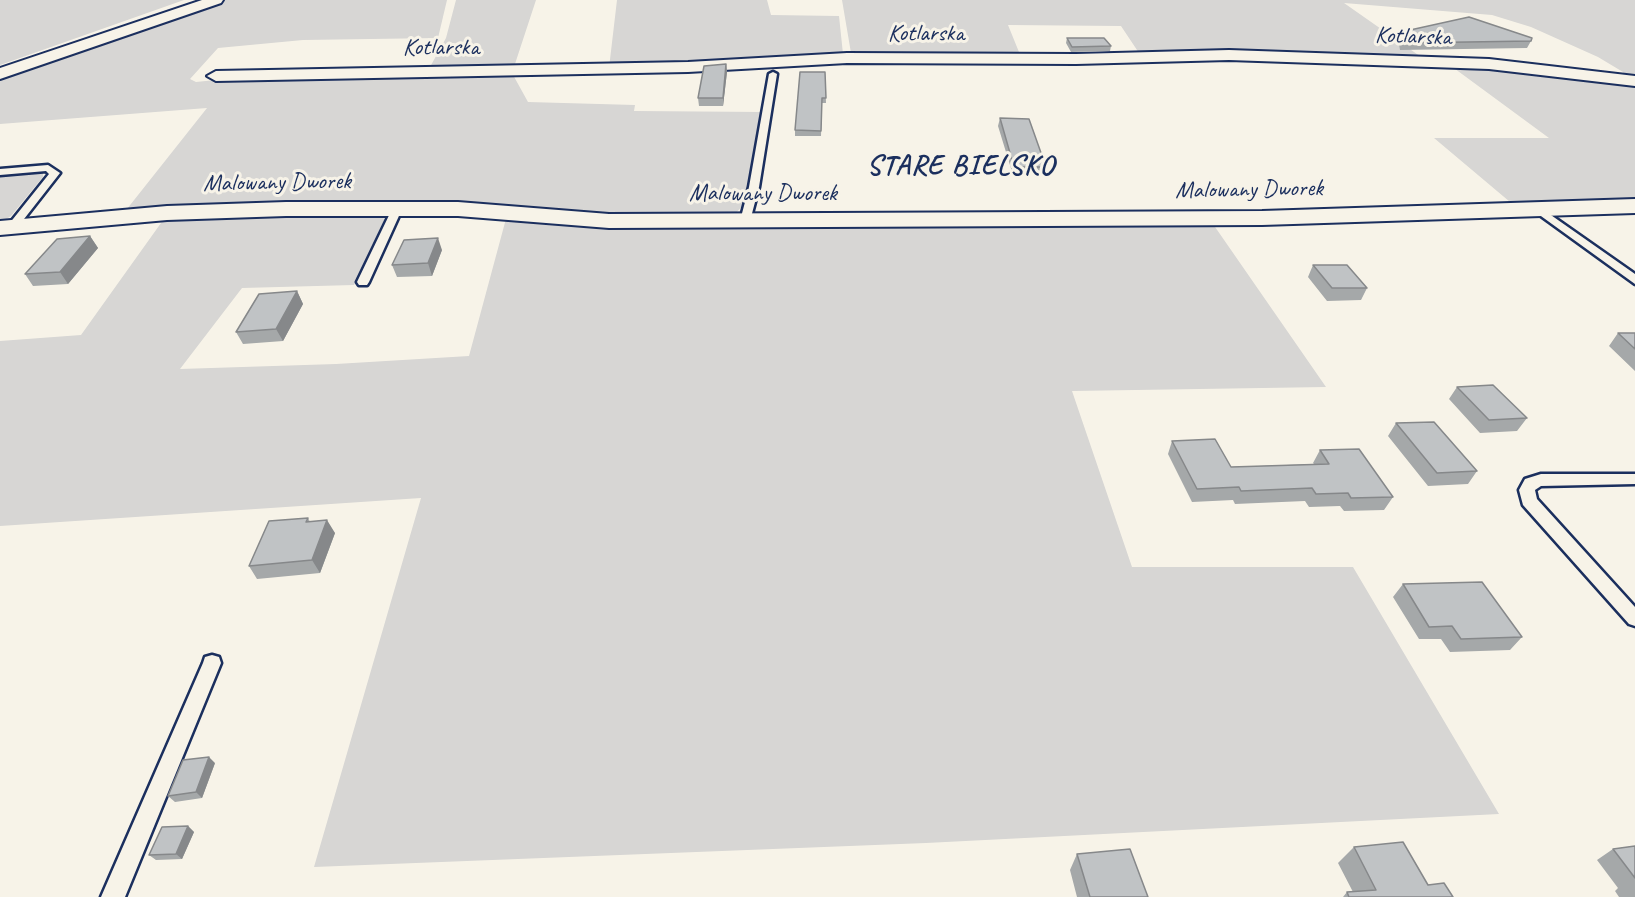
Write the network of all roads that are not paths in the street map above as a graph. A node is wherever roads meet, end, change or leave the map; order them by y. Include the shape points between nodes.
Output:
1 (216, 0) edge
2 (0, 74) edge
3 (773, 74) dead end
4 (216, 76) dead end
5 (1635, 81) edge
6 (0, 172) edge
7 (1635, 206) edge
8 (398, 207) junction
9 (1538, 210) junction
10 (745, 221) junction
11 (7, 227) edge
12 (1635, 280) edge
13 (363, 282) dead end
14 (1635, 479) edge
15 (1635, 619) edge
16 (212, 663) dead end
17 (113, 897) edge

1 - 2 street
3 - 10 lane
4 - 5 street, Kotlarska via 688,67 847,58 1120,59 1229,55 1489,64
6 - 11 lane via 48,168 55,173
7 - 9 street, Malowany Dworek
8 - 10 street, Malowany Dworek via 609,221
8 - 11 street, Malowany Dworek via 167,213
8 - 13 lane
9 - 10 street, Malowany Dworek via 1262,218
9 - 12 lane
14 - 15 lane via 1540,480 1531,483 1527,490 1529,501
16 - 17 lane

